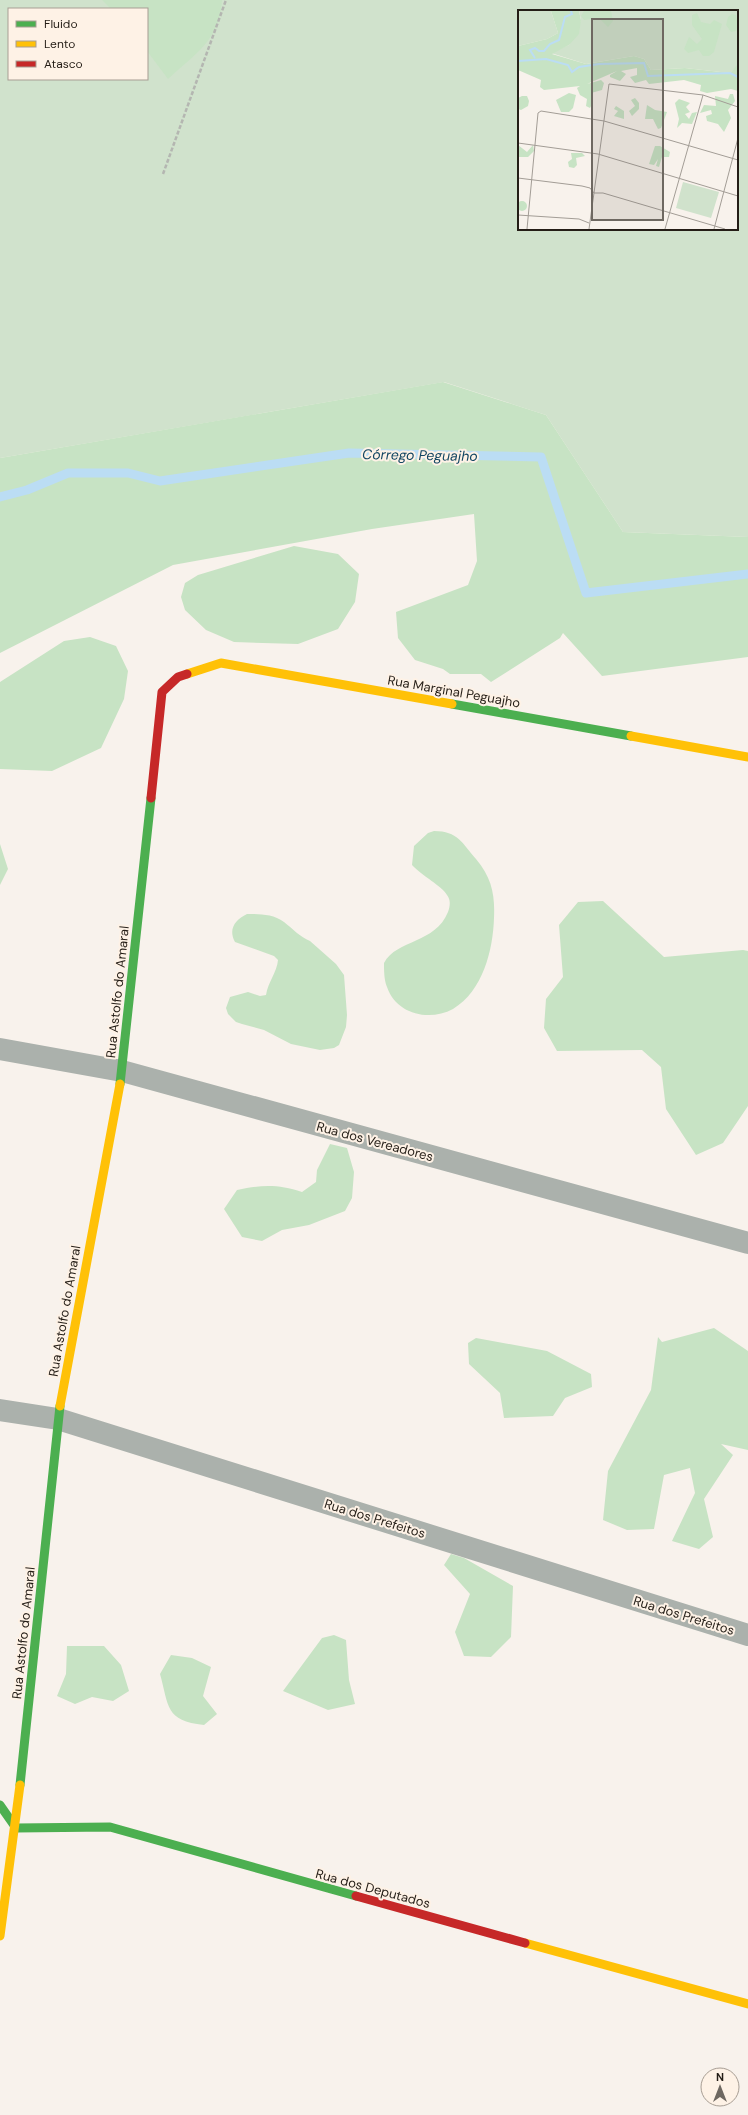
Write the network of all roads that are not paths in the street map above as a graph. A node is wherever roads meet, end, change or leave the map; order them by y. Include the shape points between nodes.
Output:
1 (162, 692) joint
2 (748, 757) edge
3 (0, 1049) edge
4 (122, 1072) junction
5 (748, 1243) edge
6 (0, 1410) edge
7 (58, 1419) junction
8 (748, 1635) edge
9 (0, 1805) edge
10 (16, 1828) junction
11 (0, 1936) edge
12 (748, 2004) edge

1 - 2 street, Rua Marginal Peguajho via 178,677 221,663
1 - 4 street, Rua Astolfo do Amaral
3 - 4 street, Rua dos Vereadores
4 - 5 street, Rua dos Vereadores
4 - 7 street, Rua Astolfo do Amaral
6 - 7 street, Rua dos Prefeitos
7 - 8 street, Rua dos Prefeitos
7 - 10 street, Rua Astolfo do Amaral
9 - 10 street
10 - 11 street, Rua Astolfo do Amaral
10 - 12 street, Rua dos Deputados via 110,1827

